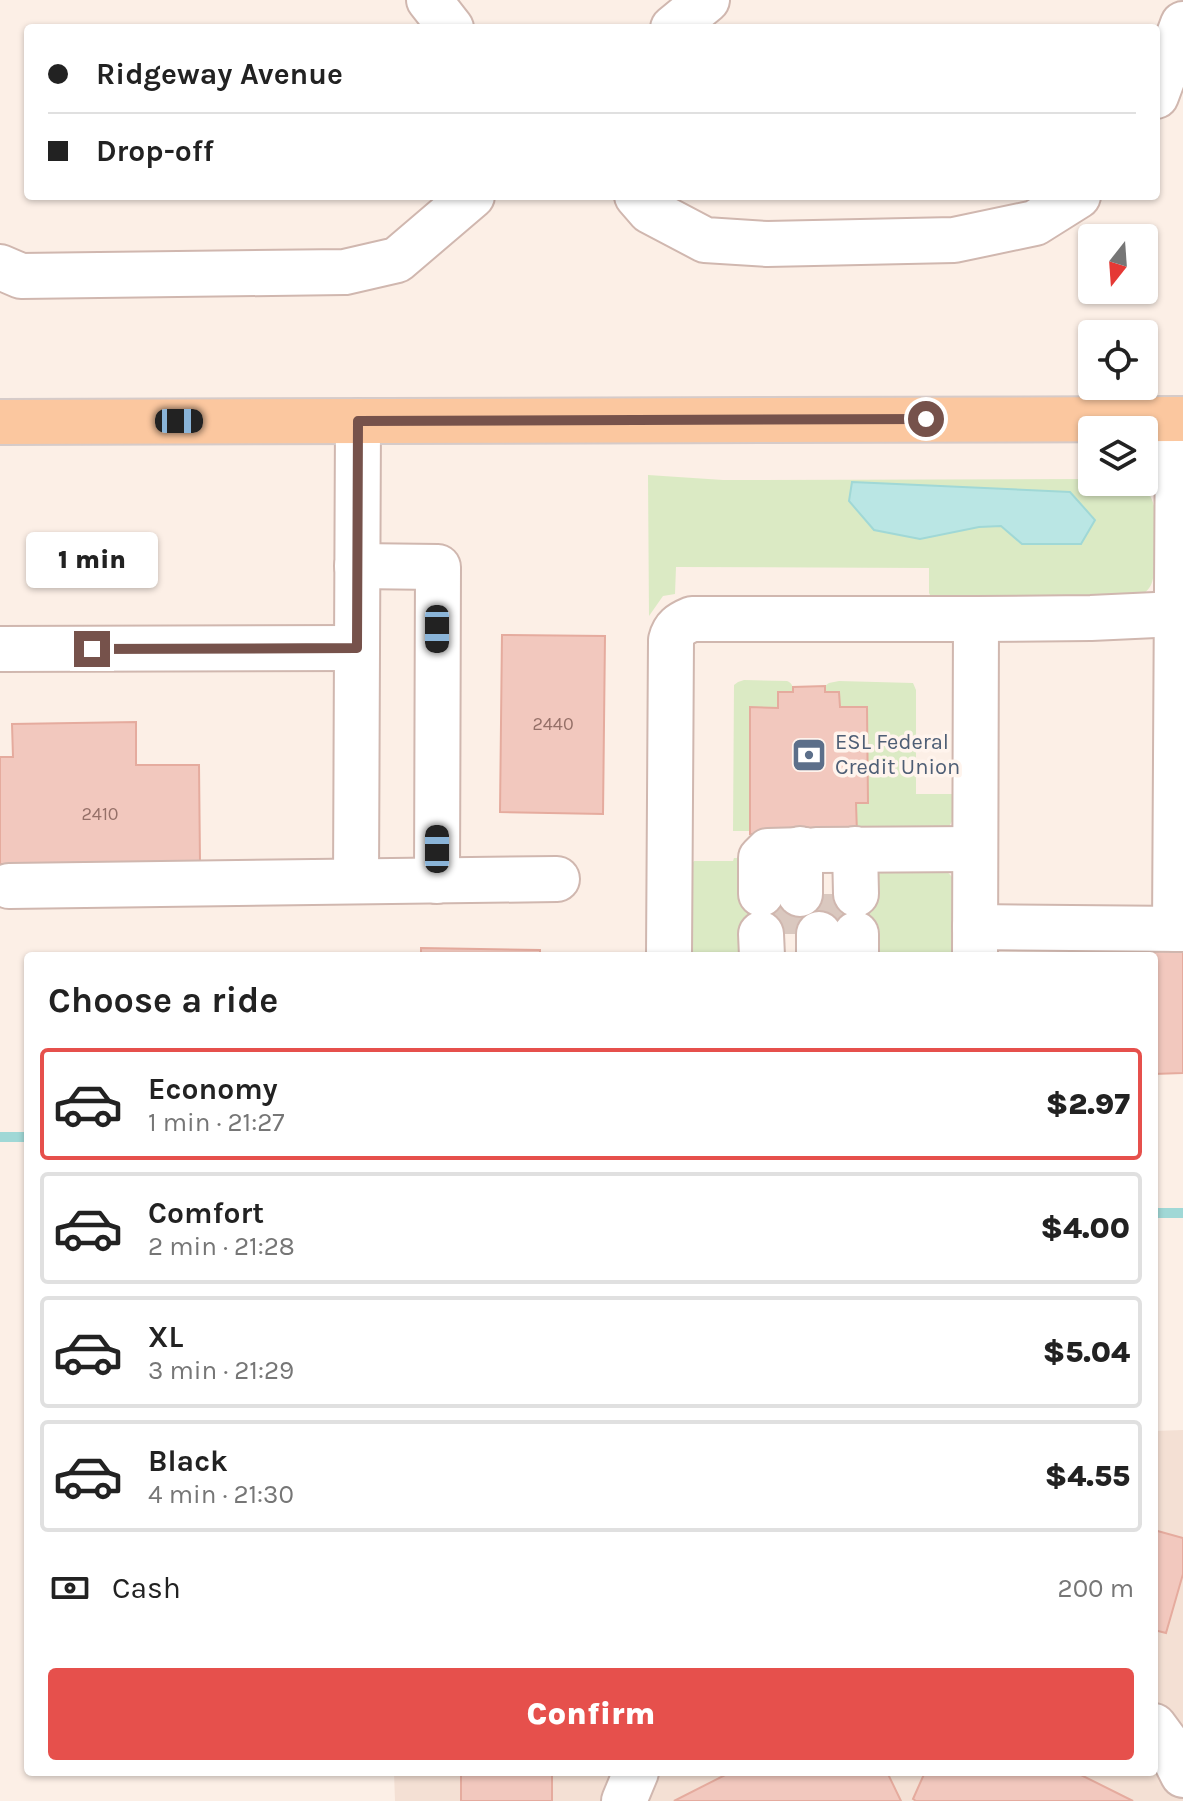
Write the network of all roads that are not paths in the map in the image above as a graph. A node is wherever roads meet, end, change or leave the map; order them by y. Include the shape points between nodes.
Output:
1 (429, 0) edge
2 (707, 0) edge
3 (448, 24) edge
4 (678, 24) edge
5 (1183, 24) edge
6 (1160, 85) edge
7 (467, 200) edge
8 (640, 200) edge
9 (1072, 200) edge
10 (0, 267) edge
11 (1180, 419) edge
12 (358, 421) junction
13 (0, 422) edge
14 (357, 566) junction
15 (1177, 614) junction
16 (976, 619) junction
17 (357, 648) junction
18 (0, 649) edge
19 (1180, 786) edge
20 (816, 849) junction
21 (975, 849) junction
22 (557, 879) dead end
23 (356, 881) junction
24 (437, 881) junction
25 (9, 886) dead end
26 (809, 928) edge
27 (1179, 929) edge
28 (975, 942) edge
29 (669, 952) edge
30 (1158, 1731) edge
31 (1183, 1775) edge
32 (634, 1776) edge
33 (624, 1801) edge

1 - 3 street
2 - 4 street
5 - 6 street
7 - 10 street via 397,260 345,272 21,276
8 - 9 street via 650,211 705,240 767,244 954,240 1035,223
11 - 12 main road
11 - 15 street
12 - 13 main road
12 - 14 street
14 - 17 street
14 - 24 street via 438,567
15 - 16 street
15 - 19 street
16 - 21 street
16 - 29 street via 692,619 680,624 671,640
17 - 18 street
17 - 23 street
19 - 27 street
20 - 21 street
20 - 26 street
20 - 26 street via 768,851 761,858
21 - 28 street
22 - 24 street
23 - 24 street
23 - 25 street
27 - 28 street
30 - 31 street
32 - 33 street

